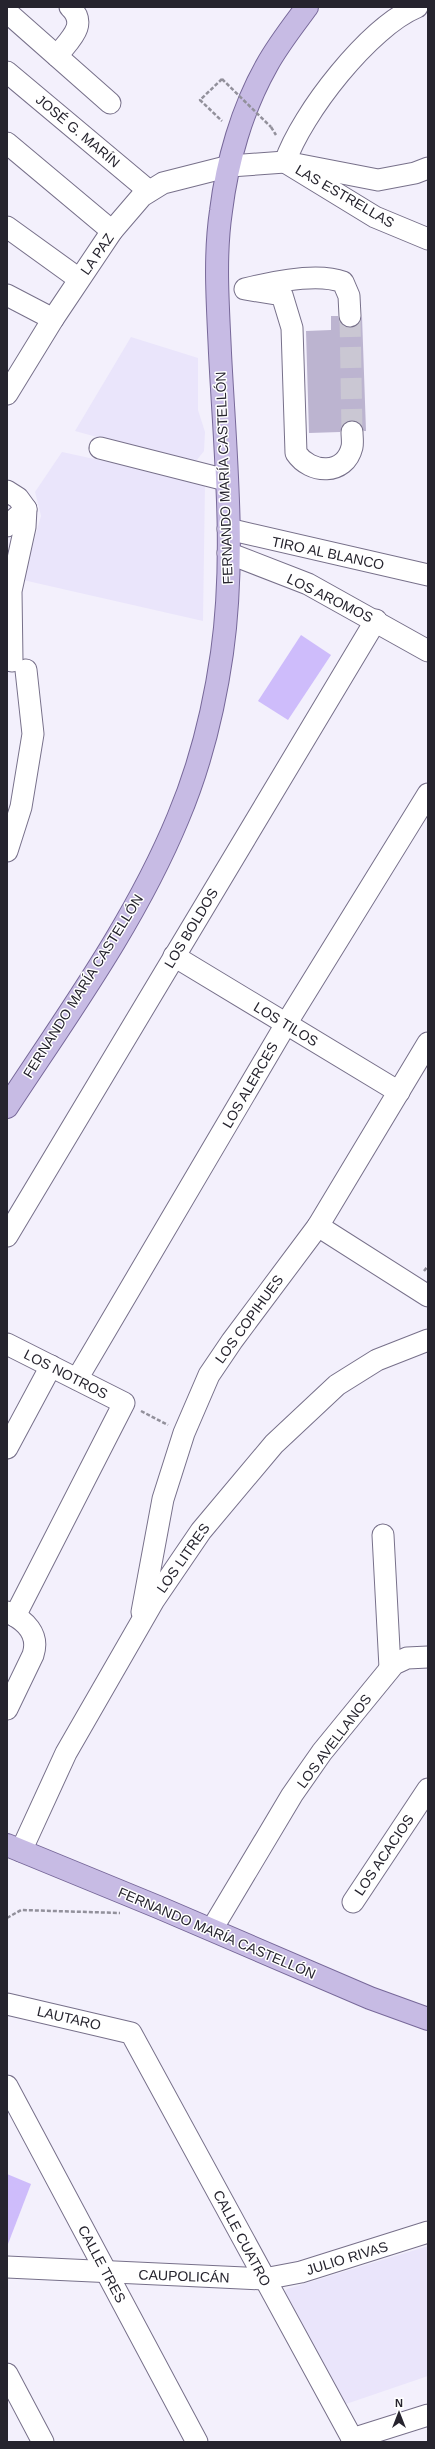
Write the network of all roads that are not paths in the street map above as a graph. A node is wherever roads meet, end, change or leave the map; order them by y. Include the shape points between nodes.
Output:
1 (70, 7) edge
2 (306, 7) edge
3 (416, 7) edge
4 (7, 12) edge
5 (57, 56) junction
6 (7, 72) edge
7 (110, 103) dead end
8 (7, 143) edge
9 (285, 162) junction
10 (230, 166) junction
11 (428, 168) edge
12 (149, 191) junction
13 (7, 227) edge
14 (112, 231) junction
15 (428, 239) edge
16 (80, 279) junction
17 (245, 289) junction
18 (217, 294) junction
19 (7, 295) edge
20 (350, 316) tunnel mouth
21 (52, 319) junction
22 (7, 394) edge
23 (352, 432) tunnel mouth
24 (100, 448) dead end
25 (226, 480) junction
26 (7, 491) edge
27 (26, 509) junction
28 (7, 526) edge
29 (228, 529) junction
30 (228, 553) junction
31 (428, 575) edge
32 (376, 620) junction
33 (428, 651) edge
34 (428, 794) edge
35 (7, 851) edge
36 (174, 956) junction
37 (286, 1024) junction
38 (428, 1043) edge
39 (398, 1092) junction
40 (7, 1107) edge
41 (318, 1226) junction
42 (7, 1236) edge
43 (428, 1296) edge
44 (428, 1340) edge
45 (7, 1344) edge
46 (51, 1366) junction
47 (77, 1379) junction
48 (7, 1448) edge
49 (384, 1535) dead end
50 (11, 1614) edge
51 (139, 1625) junction
52 (428, 1657) edge
53 (390, 1668) junction
54 (7, 1708) edge
55 (428, 1789) edge
56 (14, 1848) edge
57 (353, 1902) dead end
58 (212, 1930) junction
59 (7, 2004) edge
60 (428, 2019) edge
61 (131, 2033) joint
62 (7, 2086) edge
63 (428, 2232) edge
64 (7, 2266) edge
65 (107, 2272) junction
66 (264, 2279) junction
67 (7, 2374) edge
68 (428, 2415) edge
69 (353, 2441) edge
70 (43, 2442) edge
71 (197, 2442) edge

1 - 5 street via 79,20 77,29
2 - 10 main road, FERNANDO MARÍA CASTELLÓN via 266,67 238,135
3 - 9 street via 386,24 355,56 299,133
4 - 5 street
5 - 7 street
6 - 12 street, JOSÉ G. MARÍN
8 - 14 street
9 - 10 street, LA PAZ
9 - 11 street, LA PAZ via 378,180
9 - 15 street, LAS ESTRELLAS via 375,217
10 - 12 street, LA PAZ via 177,178
10 - 18 main road, FERNANDO MARÍA CASTELLÓN via 221,211
12 - 14 street, LA PAZ via 134,204
13 - 16 street
14 - 16 street, LA PAZ
16 - 21 street, LA PAZ
17 - 18 street
17 - 20 street via 270,283 330,277 343,282 349,296
17 - 23 street via 282,295 292,328 296,453 300,459 313,468 328,469 341,464 350,453
18 - 25 main road, FERNANDO MARÍA CASTELLÓN
19 - 21 street
21 - 22 street, LA PAZ
24 - 25 street
25 - 29 main road, FERNANDO MARÍA CASTELLÓN
26 - 27 street via 18,498
27 - 28 street
27 - 35 street via 25,526 11,591 19,666 33,734 20,807
29 - 30 main road, FERNANDO MARÍA CASTELLÓN
29 - 31 street, TIRO AL BLANCO
30 - 32 street, LOS AROMOS via 308,584
30 - 40 main road, FERNANDO MARÍA CASTELLÓN via 226,624 214,695 198,763 178,818 146,887 120,932
32 - 33 street, LOS AROMOS
32 - 36 street, LOS BOLDOS
34 - 37 street, LOS ALERCES
36 - 37 street, LOS TILOS
36 - 42 street, LOS BOLDOS
37 - 39 street, LOS TILOS
37 - 47 street, LOS ALERCES
38 - 39 street, LOS COPIHUES
39 - 41 street, LOS COPIHUES
41 - 43 street
41 - 51 street, LOS COPIHUES via 209,1375 184,1433 163,1499
44 - 51 street, LOS LITRES via 398,1350 356,1371 294,1424 252,1469 201,1531 169,1575
45 - 46 street, LOS NOTROS
46 - 47 street, LOS NOTROS
46 - 48 street
47 - 50 street, LOS NOTROS via 124,1403
49 - 53 street
50 - 54 street via 27,1625 33,1635 35,1646
51 - 56 street, LOS LITRES
52 - 53 street via 406,1658
53 - 58 street, LOS AVELLANOS via 322,1752 292,1796
55 - 57 street, LOS ACACIOS
56 - 58 main road, FERNANDO MARÍA CASTELLÓN
58 - 60 main road, FERNANDO MARÍA CASTELLÓN via 370,1998
59 - 61 street, LAUTARO
61 - 66 street, CALLE CUATRO
62 - 65 street, CALLE TRES
63 - 66 street, JULIO RIVAS via 301,2272
64 - 65 street, CAUPOLICÁN
65 - 66 street, CAUPOLICÁN
65 - 71 street, CALLE TRES
66 - 69 street, CALLE CUATRO
67 - 70 street
68 - 69 street

